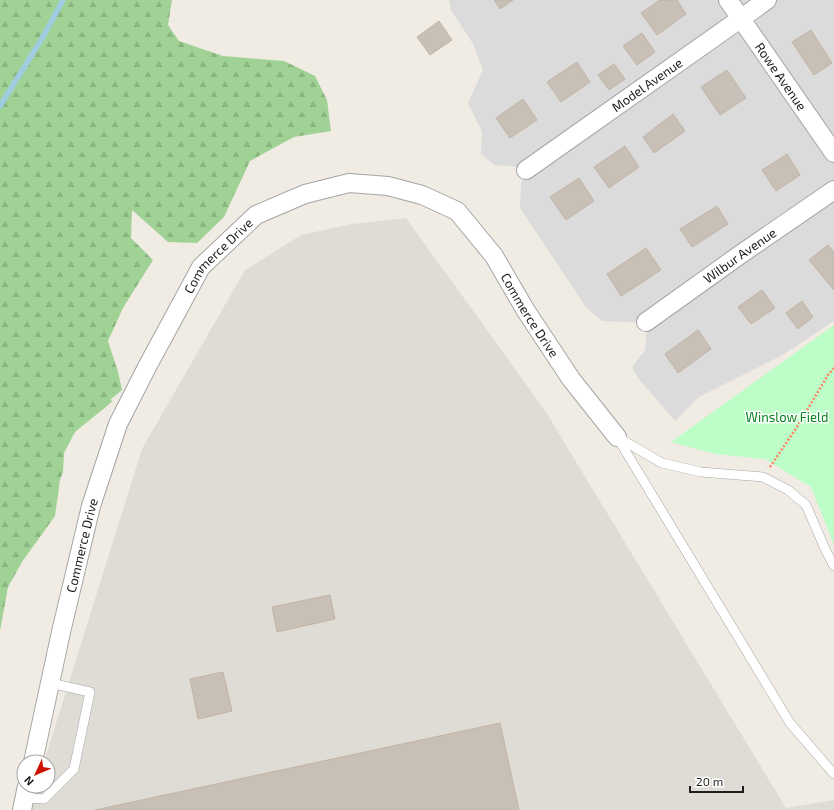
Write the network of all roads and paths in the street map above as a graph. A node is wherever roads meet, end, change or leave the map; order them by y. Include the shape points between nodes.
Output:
1 (728, 0) edge
2 (767, 0) edge
3 (741, 18) junction
4 (834, 153) edge
5 (526, 170) dead end
6 (834, 190) edge
7 (646, 322) dead end
8 (834, 368) edge
9 (617, 437) junction
10 (763, 477) junction
11 (834, 566) edge
12 (50, 683) junction
13 (35, 754) edge
14 (834, 774) edge
15 (25, 798) edge

1 - 3 street, Rowe Avenue
2 - 3 street, Model Avenue
3 - 4 street, Rowe Avenue
3 - 5 street, Model Avenue
6 - 7 street, Wilbur Avenue
8 - 10 path via 798,427
9 - 10 lane via 662,463 701,472
9 - 12 street, Commerce Drive via 572,379 526,311 494,256 458,211 422,195 388,186 349,183 305,194 256,215 201,267 118,424 91,506
9 - 14 lane via 790,723
10 - 11 lane via 788,490 806,505
12 - 13 street, Commerce Drive
12 - 15 lane via 90,692 74,769 44,799

